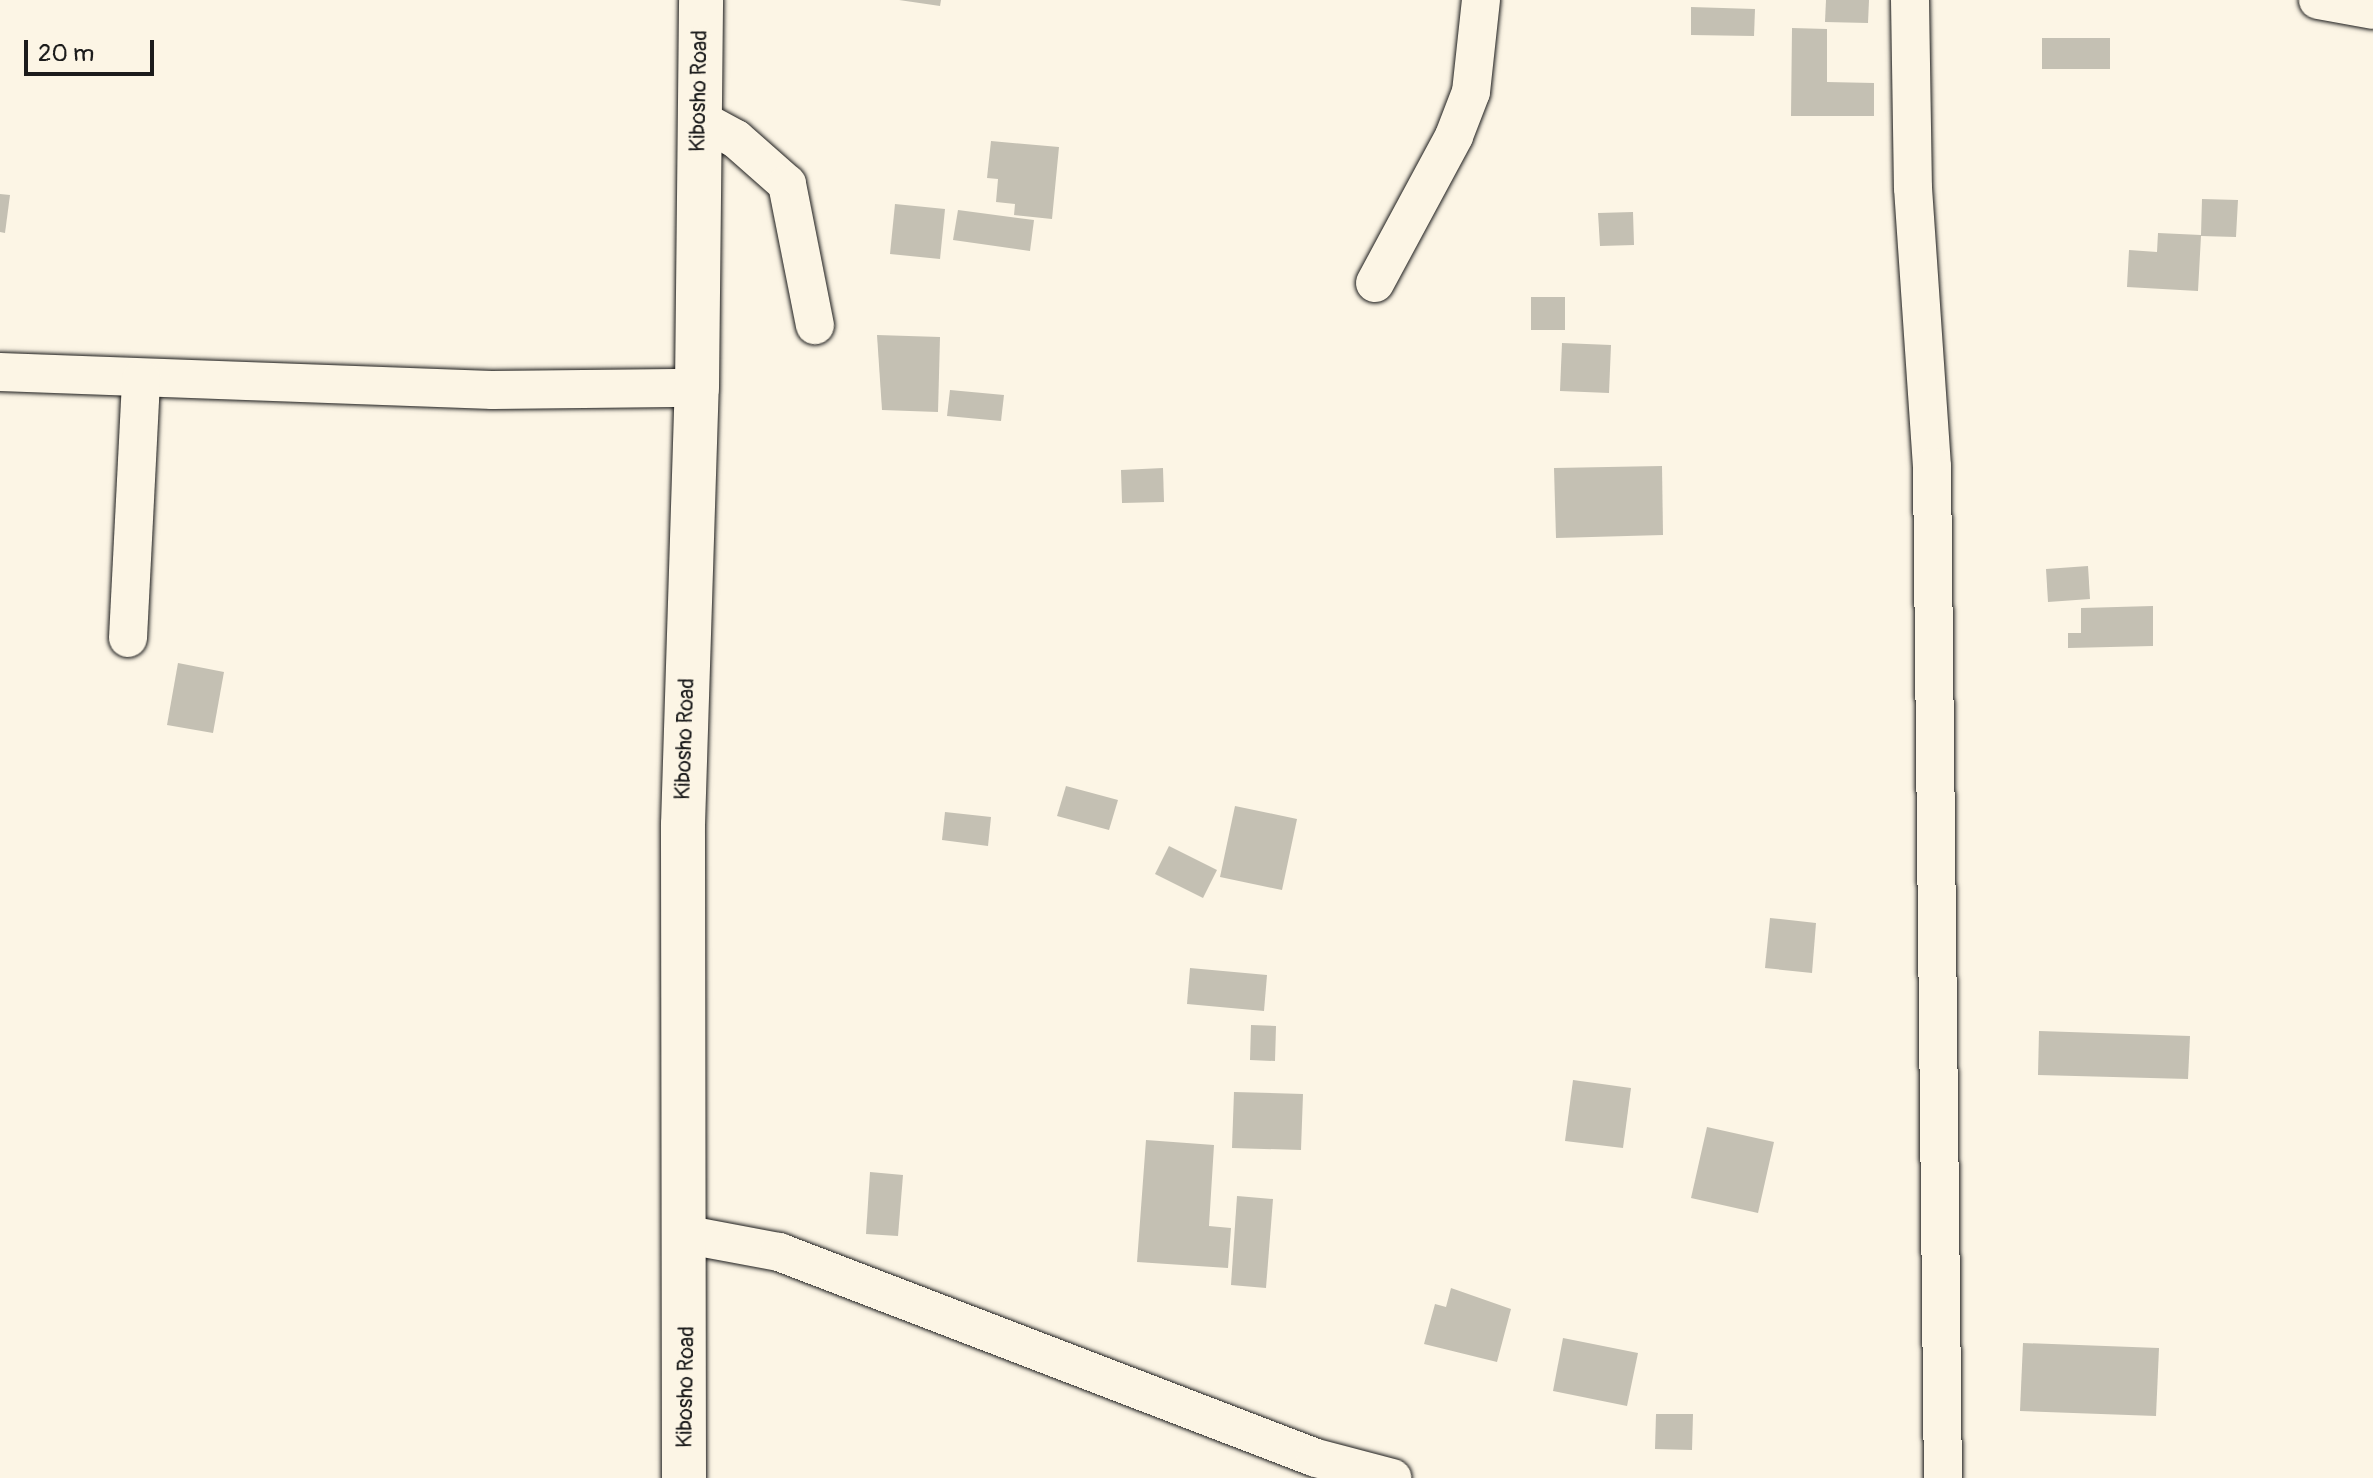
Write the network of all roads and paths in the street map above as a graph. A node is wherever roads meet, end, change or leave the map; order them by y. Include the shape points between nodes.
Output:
1 (701, 0) edge
2 (1481, 0) edge
3 (1910, 0) edge
4 (2318, 0) edge
5 (2373, 10) edge
6 (699, 119) junction
7 (1375, 283) dead end
8 (815, 325) dead end
9 (0, 372) edge
10 (141, 379) junction
11 (697, 388) junction
12 (128, 638) dead end
13 (688, 1235) junction
14 (684, 1478) edge
15 (1392, 1478) edge
16 (1943, 1478) edge

1 - 6 street, Kibosho Road
2 - 7 street via 1471,92 1454,136
3 - 16 street via 1913,188 1933,482
4 - 5 street
6 - 8 street via 736,139 787,184
6 - 11 street, Kibosho Road
9 - 10 street
10 - 11 street via 493,390
10 - 12 street
11 - 13 street, Kibosho Road via 683,825
13 - 14 street, Kibosho Road
13 - 15 street via 779,1252 1316,1458

